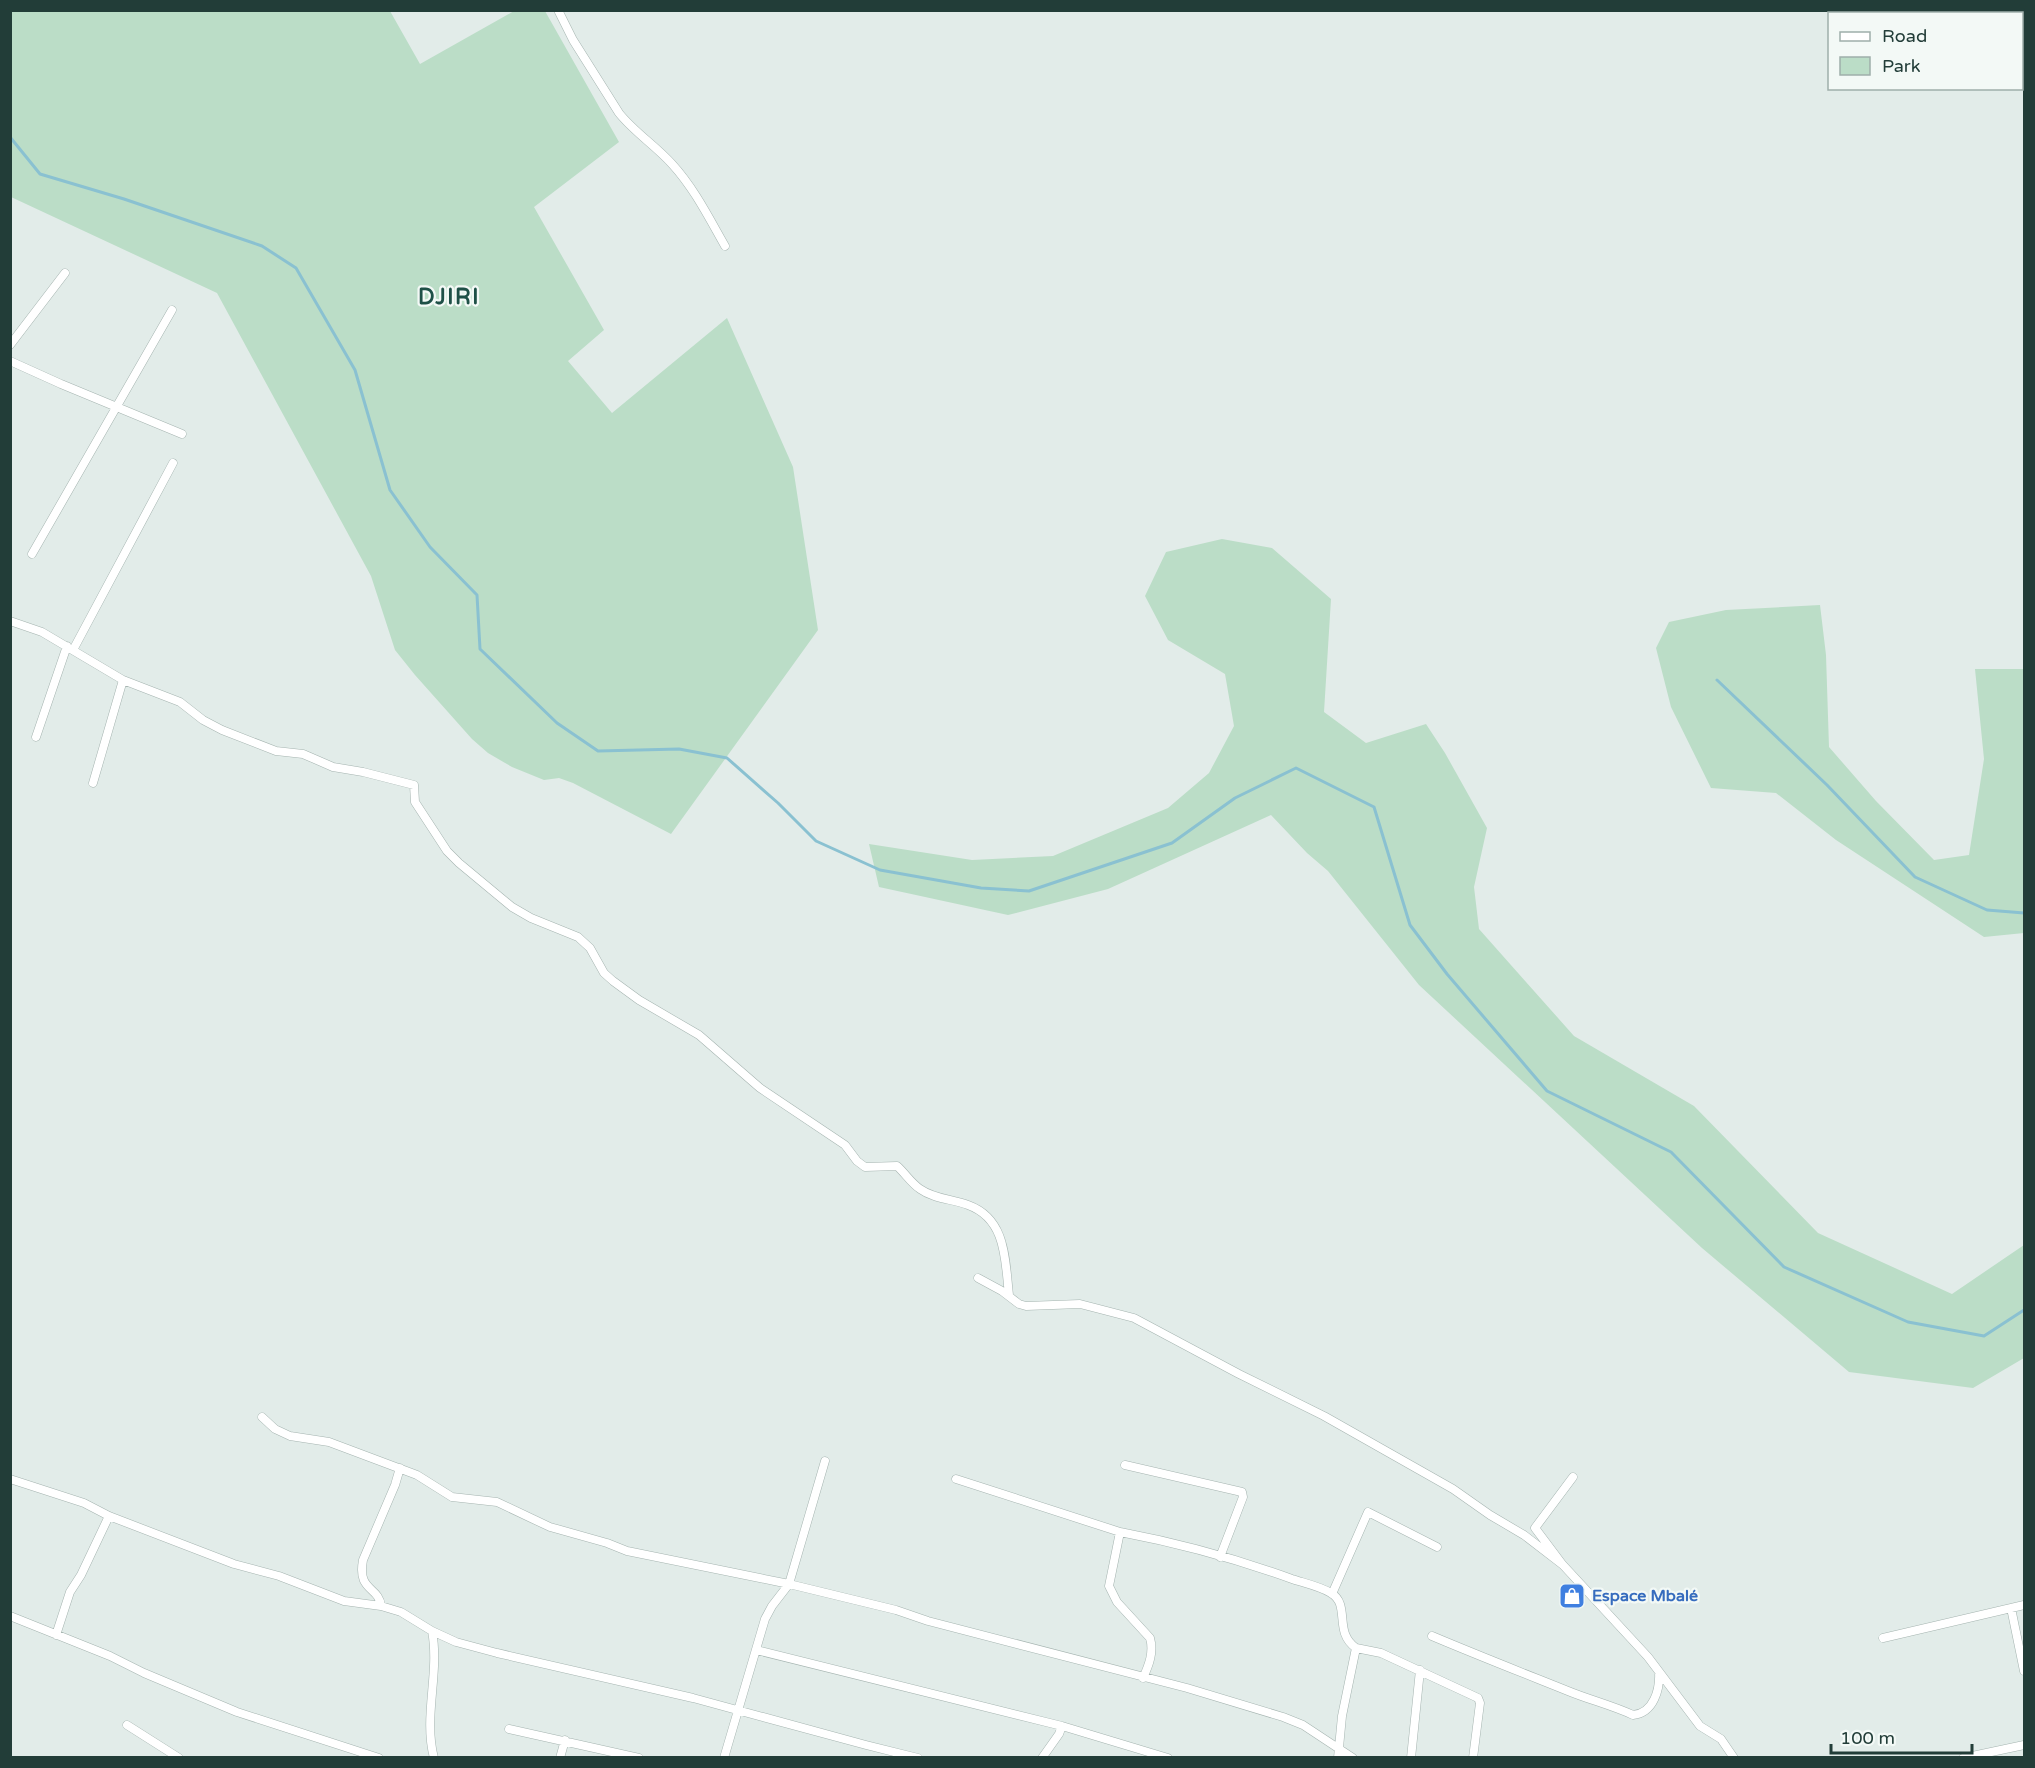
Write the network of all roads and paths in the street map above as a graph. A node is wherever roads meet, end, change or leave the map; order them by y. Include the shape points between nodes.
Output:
1 (558, 10) edge
2 (725, 246) dead end
3 (65, 273) dead end
4 (172, 310) dead end
5 (10, 345) edge
6 (10, 361) edge
7 (116, 407) junction
8 (182, 434) dead end
9 (173, 463) dead end
10 (32, 554) dead end
11 (10, 621) edge
12 (70, 648) junction
13 (123, 680) junction
14 (36, 737) dead end
15 (93, 783) dead end
16 (978, 1278) dead end
17 (1009, 1295) junction
18 (262, 1417) dead end
19 (825, 1461) dead end
20 (1125, 1464) dead end
21 (400, 1468) junction
22 (1574, 1477) dead end
23 (10, 1479) edge
24 (956, 1479) dead end
25 (109, 1516) junction
26 (1120, 1532) junction
27 (1437, 1547) dead end
28 (1220, 1557) junction
29 (1563, 1565) junction
30 (789, 1584) junction
31 (1332, 1594) junction
32 (2025, 1605) edge
33 (381, 1606) junction
34 (2011, 1608) junction
35 (10, 1616) edge
36 (432, 1631) junction
37 (56, 1635) junction
38 (1432, 1636) dead end
39 (1883, 1638) dead end
40 (1356, 1647) junction
41 (756, 1650) junction
42 (1420, 1670) junction
43 (1659, 1671) junction
44 (2025, 1671) edge
45 (1143, 1678) junction
46 (736, 1710) junction
47 (128, 1725) dead end
48 (1062, 1726) junction
49 (509, 1729) dead end
50 (565, 1740) junction
51 (2025, 1745) edge
52 (1338, 1748) junction
53 (179, 1758) edge
54 (379, 1758) edge
55 (434, 1758) edge
56 (560, 1758) edge
57 (639, 1758) edge
58 (724, 1758) edge
59 (918, 1758) edge
60 (1042, 1758) edge
61 (1168, 1758) edge
62 (1338, 1758) edge
63 (1353, 1758) edge
64 (1411, 1758) edge
65 (1473, 1758) edge
66 (1734, 1758) edge
67 (1964, 1758) edge

1 - 2 street via 619,113 673,165
3 - 5 street
4 - 7 street
6 - 7 street
7 - 8 street
7 - 10 street
9 - 12 street
11 - 12 street via 42,632
12 - 13 street
12 - 14 street
13 - 15 street
13 - 17 street via 180,702 222,730 276,751 303,754 333,767 414,785 415,802 447,851 512,907 578,937 613,981 699,1035 760,1088 845,1145 865,1167 897,1166 920,1189 968,1205 992,1220 1002,1241
16 - 17 street
17 - 29 street via 1026,1306 1090,1305 1154,1327 1453,1489
18 - 21 street via 290,1436 329,1442
19 - 30 street
20 - 28 street via 1242,1492
21 - 30 street via 452,1497 497,1502 550,1527 627,1551
21 - 33 street via 361,1572
22 - 29 street via 1534,1528
23 - 25 street via 84,1503
24 - 26 street
25 - 33 street via 344,1601
25 - 37 street via 70,1592
26 - 28 street
26 - 45 street via 1109,1586 1117,1602 1150,1638 1150,1663
27 - 31 street via 1368,1512
28 - 31 street via 1266,1569
29 - 43 street
30 - 41 street via 765,1619
30 - 45 street
31 - 40 street via 1342,1607 1343,1631
32 - 34 street
33 - 36 street via 401,1612
34 - 39 street
34 - 44 street
35 - 37 street
36 - 46 street via 497,1653
36 - 55 street via 435,1665 430,1739
37 - 54 street via 237,1712
38 - 43 street via 1633,1715 1653,1701 1660,1686
40 - 42 street
40 - 52 street
41 - 46 street
41 - 48 street
42 - 64 street
42 - 65 street via 1480,1700
43 - 66 street via 1700,1725 1721,1739
45 - 52 street via 1282,1717 1303,1725
46 - 58 street
46 - 59 street
47 - 53 street
48 - 60 street
48 - 61 street
49 - 50 street
50 - 56 street
50 - 57 street
51 - 67 street
52 - 62 street
52 - 63 street

